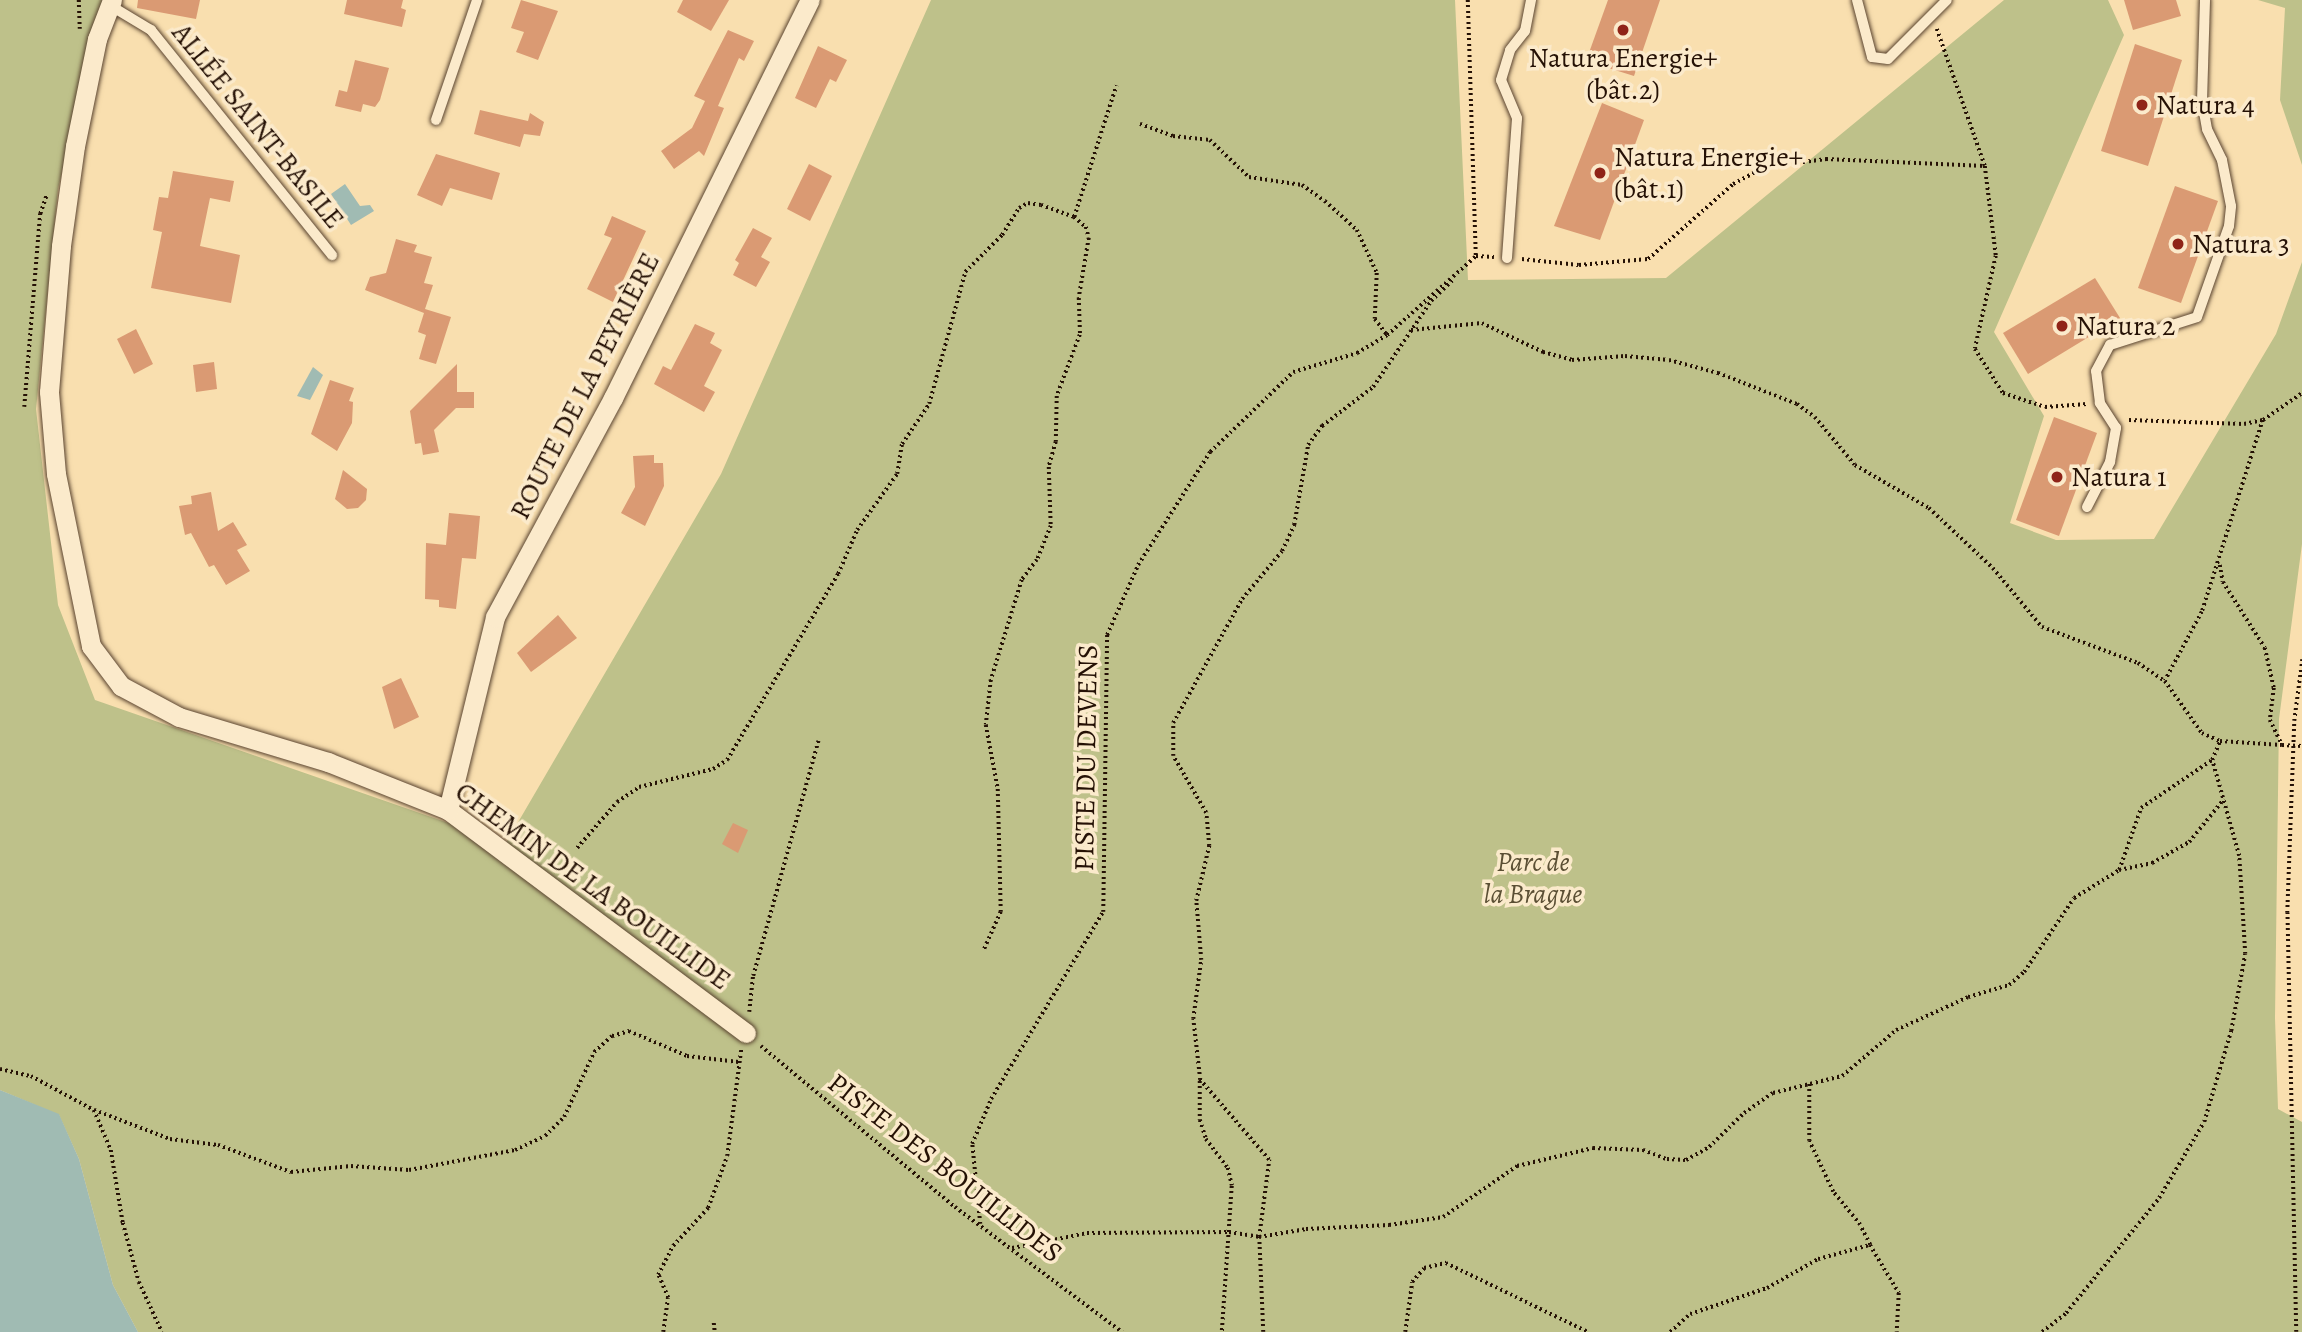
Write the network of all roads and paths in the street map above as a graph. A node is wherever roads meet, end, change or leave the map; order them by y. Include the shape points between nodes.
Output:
1 (477, 0) edge
2 (810, 0) edge
3 (1468, 0) edge
4 (1531, 0) edge
5 (1857, 0) edge
6 (1947, 0) edge
7 (2205, 0) edge
8 (111, 3) edge
9 (1932, 15) junction
10 (1116, 86) dead end
11 (436, 120) dead end
12 (1140, 124) dead end
13 (1985, 166) junction
14 (1074, 217) junction
15 (332, 255) dead end
16 (1476, 256) junction
17 (1507, 258) junction
18 (1411, 330) junction
19 (1387, 335) junction
20 (2302, 393) edge
21 (2100, 402) junction
22 (2110, 418) junction
23 (2263, 420) junction
24 (2087, 507) dead end
25 (2219, 561) junction
26 (2302, 660) edge
27 (2165, 681) junction
28 (2220, 741) junction
29 (2282, 745) junction
30 (2302, 747) edge
31 (2213, 760) junction
32 (2224, 799) junction
33 (448, 810) junction
34 (577, 848) dead end
35 (2119, 870) junction
36 (985, 950) dead end
37 (746, 1033) joint
38 (739, 1062) dead end
39 (0, 1069) edge
40 (1200, 1080) junction
41 (1809, 1082) junction
42 (94, 1110) junction
43 (980, 1224) junction
44 (1229, 1232) junction
45 (1259, 1237) junction
46 (1870, 1245) junction
47 (1012, 1248) junction
48 (714, 1323) dead end
49 (162, 1332) edge
50 (715, 1332) edge
51 (1122, 1332) edge
52 (1222, 1332) edge
53 (1264, 1332) edge
54 (1405, 1332) edge
55 (1588, 1332) edge
56 (1670, 1332) edge
57 (1897, 1332) edge
58 (2042, 1332) edge
59 (2295, 1332) edge

1 - 11 lane
2 - 33 street, ROUTE DE LA PEYRIÈRE via 613,398 495,617
3 - 16 path
4 - 17 lane via 1525,30 1510,50 1501,80 1517,118
5 - 9 lane via 1872,57 1888,59
6 - 9 lane
7 - 21 lane via 2202,101 2207,129 2222,160 2231,206 2229,226 2197,317 2110,345 2096,371
8 - 15 lane, ALLÉE SAINT-BASILE via 151,30
8 - 33 street, CHEMIN DE LA BOUILLIDE via 97,39 75,146 61,246 50,392 56,474 91,646 121,686 179,717 328,762
9 - 13 path
10 - 14 path
12 - 19 path via 1173,136 1209,139 1250,177 1302,185 1325,201 1357,230 1367,251 1377,273 1376,319
13 - 17 path via 1826,159 1765,167 1733,184 1648,258 1579,265
13 - 21 path via 1996,257 1976,349 2003,393 2019,401 2045,407
14 - 34 path via 1028,202 965,272 929,404 902,444 897,474 857,530 838,574 727,760 713,769 639,787 617,802
14 - 36 path via 1086,226 1089,238 1079,298 1080,335 1057,396 1056,442 1049,467 1051,526 1037,560 1022,580 991,680 986,725 998,789 995,835 1002,886 1001,912
16 - 17 path
16 - 18 path
16 - 19 path, PISTE DU DEVENS
18 - 27 path via 1482,323 1563,357 1669,360 1718,373 1797,404 1815,417 1855,465 1929,508 1993,568 2042,627 2138,663
18 - 40 path via 1373,387 1322,426 1308,445 1294,525 1282,551 1242,599 1173,723 1173,756 1196,790 1209,846 1196,901 1201,960 1193,1019
19 - 43 path, PISTE DU DEVENS via 1357,353 1293,372 1210,452 1138,565 1107,635 1102,912 991,1099 972,1144
20 - 23 path via 2288,407
21 - 22 lane
22 - 23 path via 2207,424
22 - 24 lane via 2116,428 2110,462
23 - 25 path
25 - 27 path via 2202,612
25 - 29 path via 2223,582 2265,648 2274,688 2270,720
26 - 59 path via 2294,721 2287,913
27 - 28 path via 2189,719
28 - 29 path
28 - 31 path
29 - 30 path, bridge
31 - 32 path
31 - 35 path via 2141,808
32 - 35 path via 2189,842 2152,863
32 - 58 path via 2239,856 2245,954 2231,1031 2204,1122 2159,1198 2066,1313
33 - 37 street, CHEMIN DE LA BOUILLIDE
35 - 41 path via 2062,910 2039,951 2010,985 1968,997 1896,1030 1842,1076
37 - 43 path, PISTE DES BOUILLIDES
38 - 42 path via 687,1056 629,1031 612,1036 594,1052 564,1117 545,1136 515,1150 409,1170 351,1166 290,1172 218,1144 170,1139
39 - 42 path via 31,1076
40 - 44 path via 1200,1120 1206,1139 1228,1168 1232,1186
40 - 45 path via 1269,1160
41 - 45 path via 1773,1093 1709,1147 1686,1160 1667,1160 1643,1150 1593,1149 1517,1166 1443,1217
41 - 46 path via 1809,1141 1833,1192
42 - 49 path via 111,1150 139,1282
43 - 47 path, PISTE DES BOUILLIDES
44 - 45 path
44 - 47 path via 1087,1233
44 - 52 path
45 - 53 path
46 - 56 path via 1818,1259 1767,1288 1690,1314
46 - 57 path via 1899,1293
47 - 51 path, PISTE DES BOUILLIDES
48 - 50 path
54 - 55 path via 1412,1282 1424,1268 1446,1263 1463,1267 1549,1316

